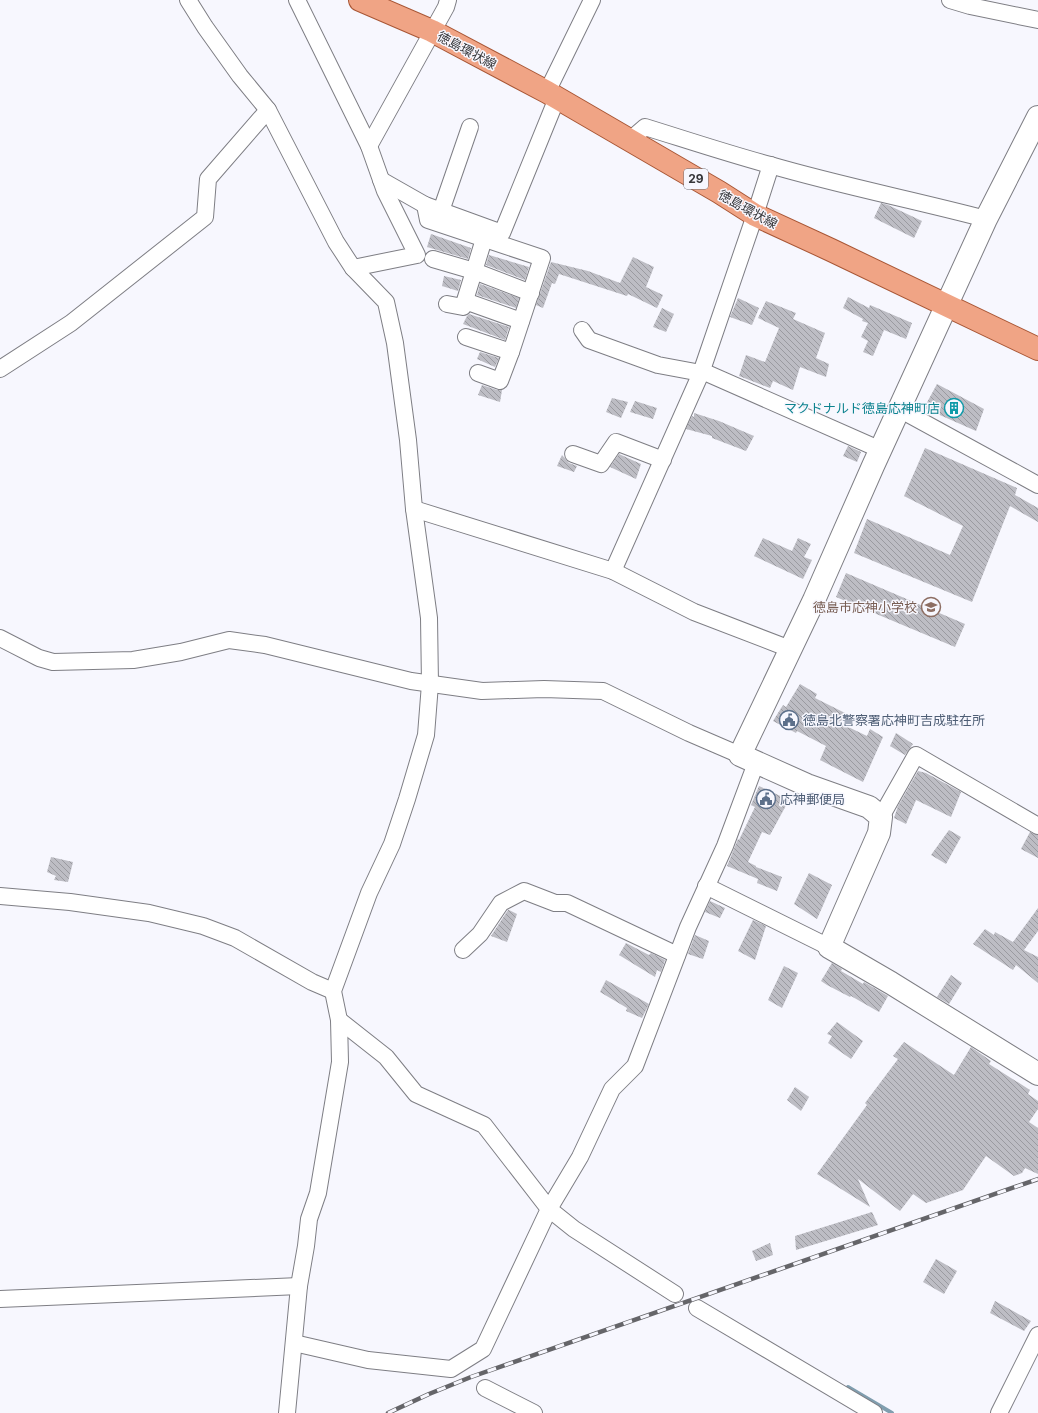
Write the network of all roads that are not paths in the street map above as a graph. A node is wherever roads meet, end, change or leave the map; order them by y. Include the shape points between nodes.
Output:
1 (188, 0) edge
2 (297, 0) edge
3 (360, 0) edge
4 (448, 0) edge
5 (592, 0) edge
6 (950, 0) edge
7 (1038, 20) edge
8 (432, 31) junction
9 (552, 95) junction
10 (268, 110) junction
11 (1038, 117) edge
12 (470, 127) dead end
13 (630, 140) junction
14 (369, 146) junction
15 (770, 165) junction
16 (381, 180) junction
17 (424, 205) junction
18 (441, 211) junction
19 (755, 216) junction
20 (986, 219) junction
21 (484, 239) junction
22 (433, 259) dead end
23 (353, 268) junction
24 (474, 271) junction
25 (531, 293) junction
26 (465, 301) junction
27 (448, 304) dead end
28 (946, 306) junction
29 (521, 321) junction
30 (582, 330) dead end
31 (466, 337) dead end
32 (1038, 349) edge
33 (511, 352) junction
34 (0, 369) edge
35 (702, 372) junction
36 (478, 373) dead end
37 (899, 409) junction
38 (881, 450) junction
39 (573, 454) dead end
40 (663, 460) junction
41 (1038, 484) edge
42 (414, 509) junction
43 (613, 571) junction
44 (0, 638) edge
45 (790, 649) junction
46 (430, 684) junction
47 (748, 759) junction
48 (881, 817) junction
49 (1038, 826) edge
50 (706, 886) junction
51 (0, 896) edge
52 (829, 947) junction
53 (463, 950) dead end
54 (677, 955) junction
55 (333, 991) junction
56 (339, 1020) junction
57 (1038, 1074) edge
58 (549, 1209) junction
59 (299, 1286) junction
60 (675, 1294) dead end
61 (0, 1299) edge
62 (697, 1308) dead end
63 (1038, 1335) edge
64 (294, 1343) junction
65 (485, 1388) dead end
66 (287, 1413) edge
67 (534, 1413) edge
68 (874, 1413) edge
69 (999, 1413) edge

1 - 10 street via 240,76
2 - 14 street
3 - 8 main road, 徳島環状線 / 29
4 - 8 street
5 - 9 street
6 - 7 street
8 - 9 main road, 徳島環状線 / 29
8 - 14 street
9 - 13 main road, 徳島環状線 / 29
9 - 18 street via 502,233
10 - 23 street via 336,242
10 - 34 street via 208,179 205,217 71,323
11 - 20 street
12 - 18 street
13 - 15 street via 645,127
13 - 19 main road, 徳島環状線 / 29
14 - 16 street
15 - 19 street
15 - 20 street
16 - 17 street
16 - 23 street via 417,255
17 - 18 street
17 - 21 street via 428,220
19 - 28 main road, 徳島環状線 / 29 via 832,250
19 - 35 street
20 - 28 street
21 - 24 street
21 - 25 street via 542,258
22 - 24 street
23 - 42 street via 386,302 396,350
24 - 25 street
24 - 26 street
25 - 29 street
26 - 27 street via 463,307
26 - 29 street
28 - 32 main road, 徳島環状線 / 29
28 - 37 street
29 - 33 street
30 - 35 street via 589,340 658,365
31 - 33 street
33 - 36 street via 500,381
35 - 38 street
35 - 40 street
37 - 38 street
37 - 41 street
38 - 45 street
39 - 40 street via 601,464 616,442
40 - 43 street
42 - 43 street
42 - 46 street via 429,618
43 - 45 street via 694,612
44 - 46 street via 39,658 53,662 133,660 229,640 265,645
45 - 47 street
46 - 47 street via 482,691 603,691
46 - 55 street via 426,734 407,799 392,844 369,893
47 - 48 street via 807,785 869,807
47 - 50 street via 725,846
48 - 49 street via 916,755
48 - 52 street via 879,833
50 - 52 street
50 - 54 street
51 - 55 street via 149,913 203,926 235,938 312,982
52 - 57 street
53 - 54 street via 480,934 501,902 524,891 555,903 567,903
54 - 58 street via 635,1066 612,1089 580,1157
55 - 56 street
56 - 58 street via 386,1057 416,1094 484,1125
56 - 59 street via 340,1062 318,1193 309,1219
58 - 60 street via 574,1229
58 - 64 street via 483,1348 451,1369 368,1360
59 - 61 street
59 - 64 street
62 - 68 street
63 - 69 street
64 - 66 street
65 - 67 street

